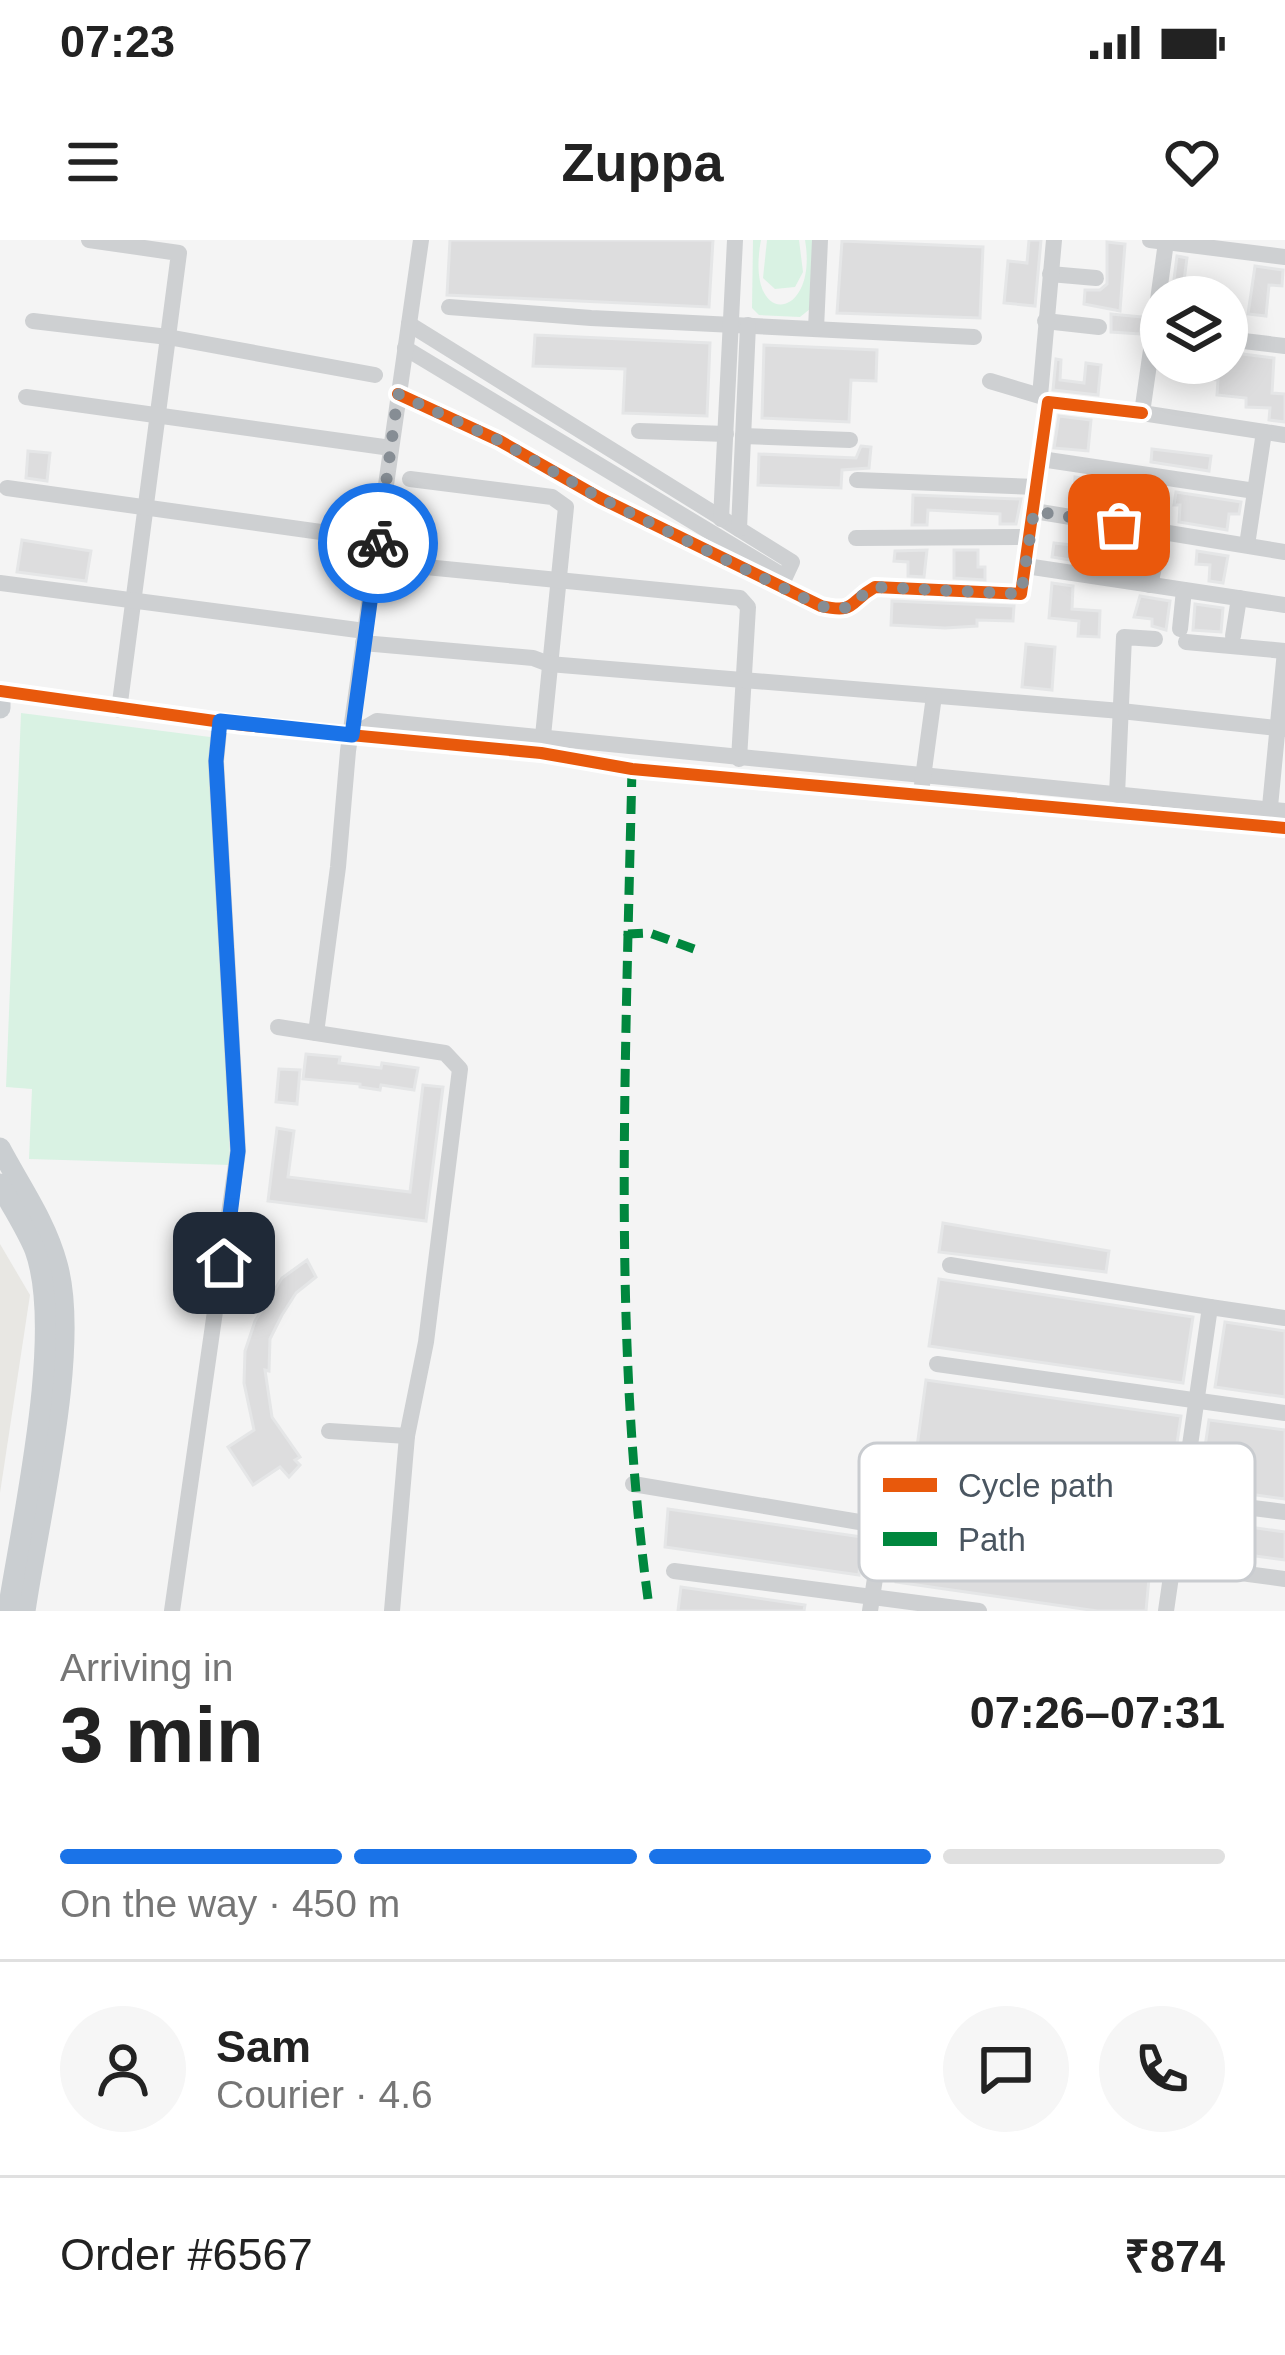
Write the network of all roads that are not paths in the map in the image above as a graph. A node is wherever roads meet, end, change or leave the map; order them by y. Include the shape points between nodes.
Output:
1 (89, 240) edge
2 (421, 240) edge
3 (735, 240) edge
4 (820, 240) edge
5 (1054, 240) edge
6 (1158, 241) edge
7 (1285, 257) edge
8 (1051, 274) junction
9 (1158, 276) edge
10 (1096, 278) dead end
11 (449, 307) dead end
12 (1045, 320) junction
13 (33, 321) dead end
14 (409, 324) junction
15 (740, 325) junction
16 (1100, 327) dead end
17 (816, 329) junction
18 (168, 337) junction
19 (974, 338) dead end
20 (1248, 342) edge
21 (1285, 346) edge
22 (405, 348) junction
23 (375, 375) dead end
24 (990, 381) dead end
25 (1148, 384) edge
26 (398, 394) junction
27 (26, 397) dead end
28 (1044, 399) junction
29 (158, 413) junction
30 (1142, 413) junction
31 (639, 431) dead end
32 (1264, 432) junction
33 (735, 435) junction
34 (1285, 436) edge
35 (850, 440) dead end
36 (391, 448) junction
37 (1041, 458) junction
38 (410, 479) dead end
39 (857, 480) dead end
40 (1037, 487) junction
41 (7, 488) dead end
42 (1256, 491) junction
43 (145, 509) junction
44 (1034, 511) junction
45 (721, 519) junction
46 (739, 530) junction
47 (1162, 532) junction
48 (1030, 537) junction
49 (856, 538) dead end
50 (378, 540) junction
51 (1246, 545) junction
52 (1285, 552) edge
53 (394, 564) dead end
54 (1026, 566) junction
55 (558, 578) junction
56 (0, 583) edge
57 (1150, 585) junction
58 (1184, 590) junction
59 (1239, 598) junction
60 (133, 600) junction
61 (1285, 604) edge
62 (1232, 636) dead end
63 (364, 637) junction
64 (1155, 639) dead end
65 (1285, 651) edge
66 (549, 664) junction
67 (743, 678) junction
68 (934, 697) junction
69 (0, 700) edge
70 (119, 710) junction
71 (1121, 711) junction
72 (220, 721) junction
73 (1281, 729) edge
74 (352, 735) junction
75 (543, 736) junction
76 (703, 755) junction
77 (740, 759) junction
78 (702, 775) junction
79 (922, 786) junction
80 (1117, 795) junction
81 (1277, 819) edge
82 (278, 1027) dead end
83 (316, 1033) junction
84 (0, 1148) edge
85 (0, 1184) edge
86 (950, 1265) dead end
87 (1210, 1307) junction
88 (1285, 1318) edge
89 (937, 1364) dead end
90 (1196, 1401) junction
91 (1285, 1413) edge
92 (329, 1430) dead end
93 (407, 1436) junction
94 (1190, 1443) edge
95 (633, 1484) dead end
96 (1255, 1510) edge
97 (1285, 1513) edge
98 (859, 1522) edge
99 (674, 1570) dead end
100 (1255, 1575) edge
101 (1285, 1579) edge
102 (1170, 1581) edge
103 (871, 1604) edge
104 (8, 1611) edge
105 (25, 1611) edge
106 (172, 1611) edge
107 (392, 1611) edge
108 (980, 1611) edge
109 (1166, 1611) edge

1 - 18 street via 179,253
2 - 14 street
3 - 15 street
4 - 17 street
5 - 8 street
6 - 7 street
6 - 9 street
8 - 10 street
8 - 12 street
11 - 15 street
12 - 16 street
12 - 28 street
13 - 18 street
14 - 22 street
14 - 45 street
15 - 17 street
15 - 33 street
17 - 19 street
18 - 23 street
18 - 29 street
20 - 21 street
22 - 26 street
22 - 46 street via 785,577 792,562
24 - 28 street
25 - 30 street
26 - 36 street
26 - 54 street via 820,606 848,610 875,587 1021,594
27 - 29 street
28 - 30 street
28 - 37 street
29 - 36 street
29 - 43 street
30 - 32 street
31 - 33 street
32 - 34 street
32 - 42 street
33 - 35 street
33 - 45 street
33 - 46 street
36 - 50 street
37 - 40 street
37 - 42 street
38 - 55 street via 552,497 568,518
39 - 40 street
40 - 44 street
41 - 43 street
42 - 51 street
43 - 50 street
43 - 60 street
44 - 47 street
44 - 48 street
45 - 46 street
47 - 51 street
47 - 57 street
48 - 49 street
48 - 54 street
50 - 63 street
51 - 52 street
53 - 55 street
54 - 57 street
55 - 66 street
55 - 67 street via 740,598 748,608
56 - 60 street
57 - 58 street
58 - 59 street
58 - 65 street via 1183,636
59 - 61 street
59 - 62 street
60 - 63 street
60 - 70 street
63 - 66 street
63 - 74 street
64 - 71 street via 1124,637
65 - 73 street
66 - 67 street
66 - 75 street
67 - 68 street
67 - 77 street
68 - 71 street
68 - 79 street
69 - 70 street
70 - 72 street
71 - 73 street
71 - 80 street
72 - 74 street
72 - 106 street via 238,1151
73 - 81 street
74 - 75 street via 377,721
74 - 78 street
74 - 83 street
75 - 76 street
76 - 77 street
76 - 78 street
77 - 79 street
78 - 79 street
79 - 80 street
79 - 81 street
80 - 81 street
82 - 83 street
83 - 93 street via 445,1053 460,1069
84 - 105 main road via 50,1240 63,1295 58,1400
85 - 104 main road via 34,1250 46,1321
86 - 87 street
87 - 88 street
87 - 90 street
89 - 90 street
90 - 91 street
90 - 94 street
92 - 93 street
93 - 107 street
95 - 98 street
96 - 97 street
99 - 103 street
100 - 101 street
102 - 109 street
103 - 108 street

